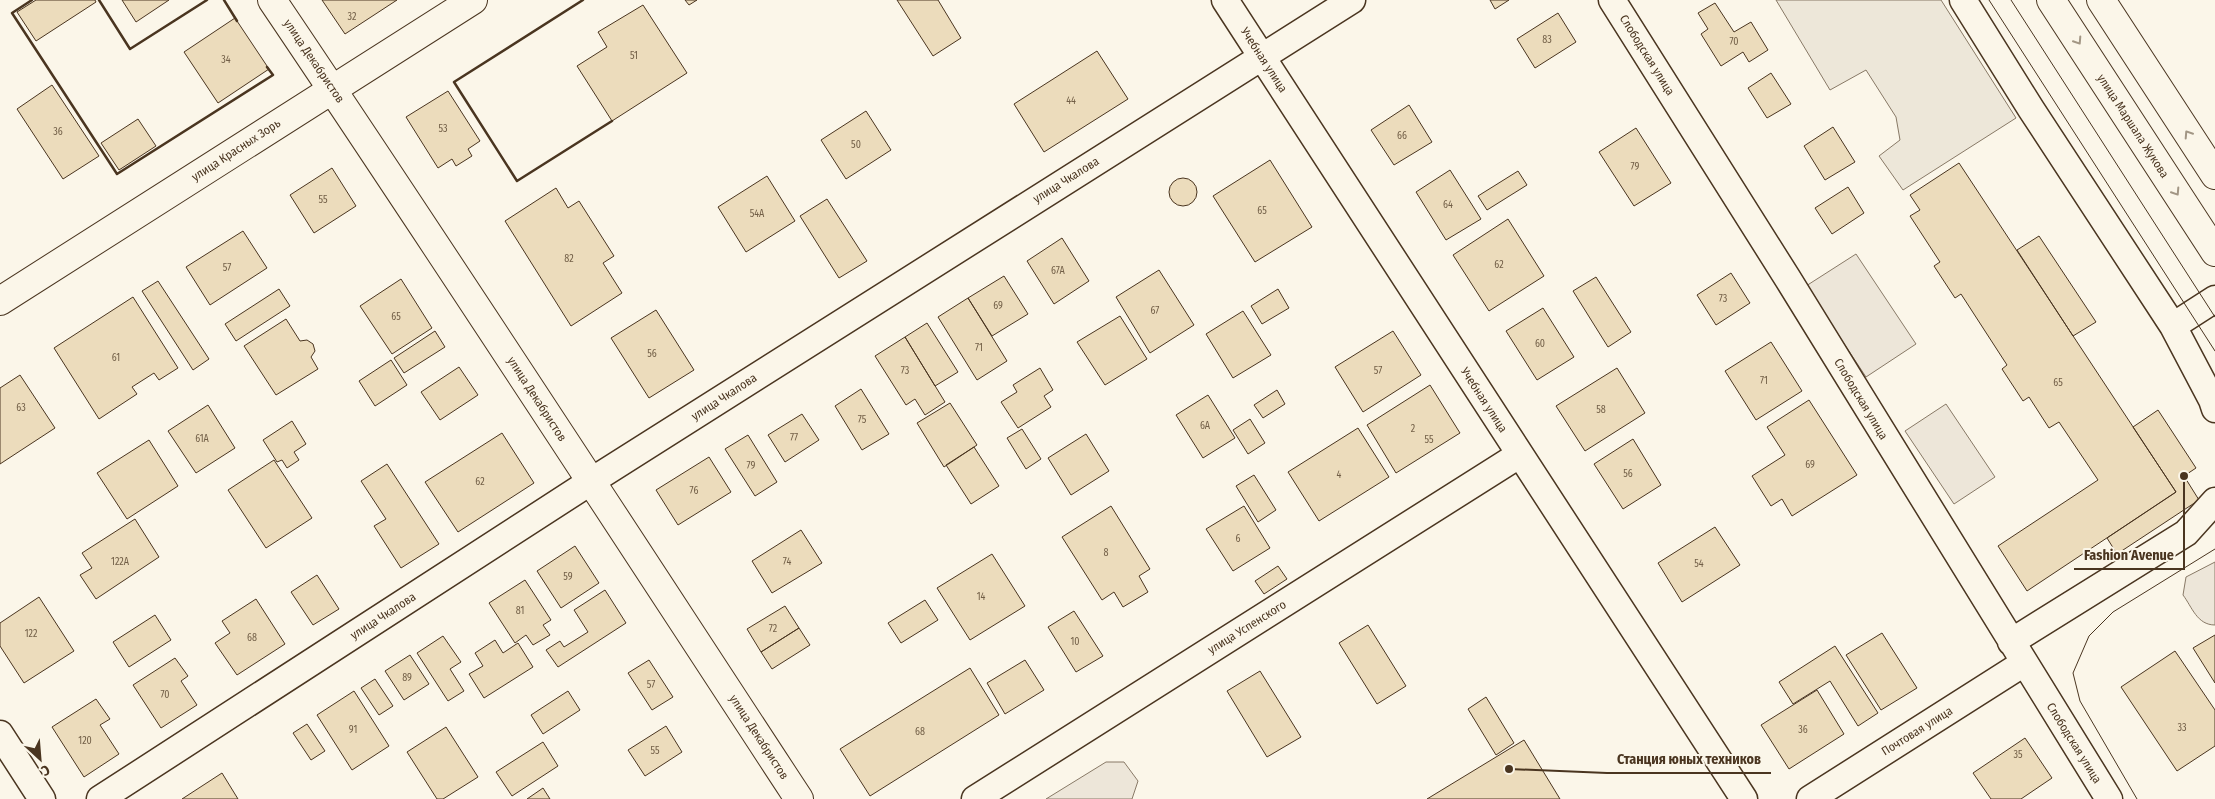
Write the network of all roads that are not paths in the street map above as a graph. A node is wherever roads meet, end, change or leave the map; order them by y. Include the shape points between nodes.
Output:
1 (272, 0) edge
2 (473, 0) edge
3 (1225, 0) edge
4 (1352, 0) edge
5 (1612, 0) edge
6 (1963, 0) edge
7 (2051, 0) edge
8 (2101, 0) edge
9 (1261, 57) junction
10 (332, 88) junction
11 (2215, 175) edge
12 (2215, 252) edge
13 (2215, 299) edge
14 (0, 301) edge
15 (2173, 326) junction
16 (2215, 409) edge
17 (1519, 455) junction
18 (590, 482) junction
19 (2215, 501) edge
20 (2017, 653) junction
21 (0, 734) edge
22 (42, 799) edge
23 (100, 799) edge
24 (799, 799) edge
25 (975, 799) edge
26 (1744, 799) edge
27 (1810, 799) edge
28 (2109, 799) edge

1 - 10 main road, улица Декабристов
2 - 10 main road, улица Красных Зорь
3 - 9 street, Учебная улица
4 - 9 street, улица Чкалова
5 - 20 street, Слободская улица via 1788,279
6 - 15 street
7 -> 12 main road, улица Маршала Жукова
11 -> 8 main road
9 - 17 street, Учебная улица
9 - 18 street, улица Чкалова
10 - 14 main road, улица Красных Зорь
10 - 18 main road, улица Декабристов
13 - 15 street
15 - 16 street
17 - 25 street, улица Успенского
17 - 26 street, Учебная улица
18 - 23 street, улица Чкалова
18 - 24 main road, улица Декабристов
19 - 20 street, Почтовая улица via 2186,533
20 - 27 street, Почтовая улица
20 - 28 street, Слободская улица
21 - 22 street

